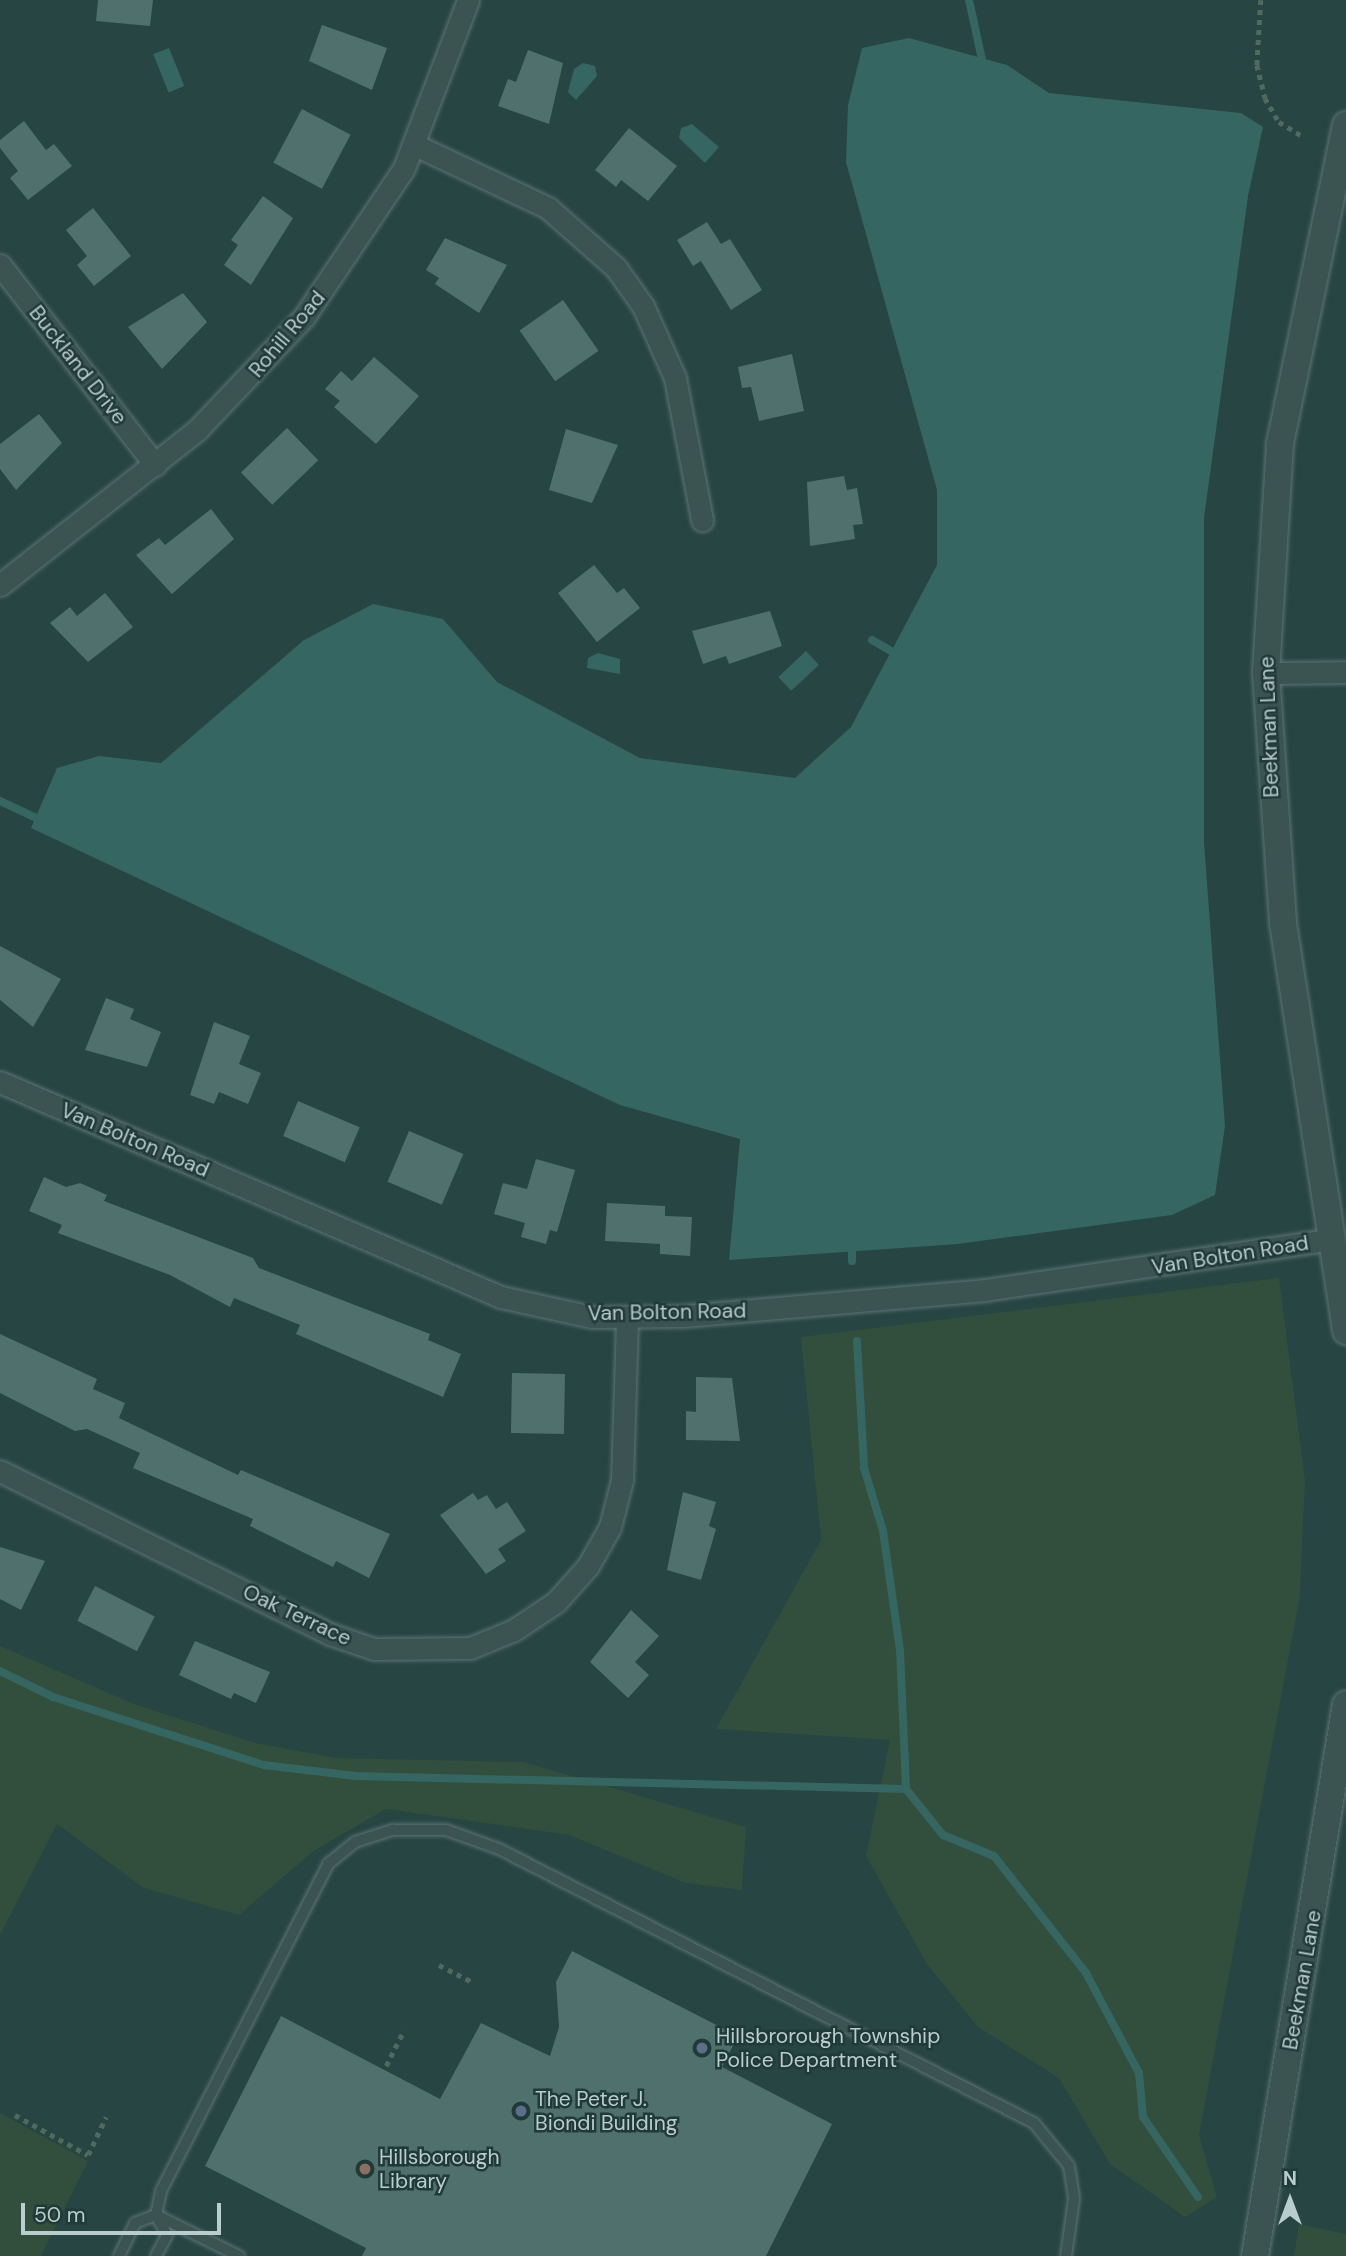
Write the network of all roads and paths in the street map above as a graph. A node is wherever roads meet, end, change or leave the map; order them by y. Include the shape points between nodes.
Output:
1 (468, 0) edge
2 (1261, 0) edge
3 (1346, 125) edge
4 (1302, 136) dead end
5 (415, 145) junction
6 (0, 265) edge
7 (155, 465) junction
8 (702, 520) dead end
9 (0, 585) edge
10 (1346, 672) edge
11 (1266, 673) junction
12 (0, 1082) edge
13 (1334, 1239) junction
14 (627, 1318) junction
15 (1346, 1331) edge
16 (0, 1471) edge
17 (1346, 1703) edge
18 (1336, 1842) edge
19 (439, 1965) dead end
20 (473, 1982) dead end
21 (404, 2030) dead end
22 (386, 2066) dead end
23 (15, 2115) dead end
24 (106, 2117) dead end
25 (156, 2215) junction
26 (119, 2256) edge
27 (156, 2256) edge
28 (239, 2256) edge
29 (1066, 2256) edge
30 (1255, 2256) edge

1 - 5 street, Rohill Road
2 - 4 path via 1256,65 1265,98 1279,122
3 - 11 street, Beekman Lane via 1280,444
5 - 7 street, Rohill Road via 347,259 304,317 251,378
5 - 8 street via 548,208 616,268 643,306 675,378
6 - 7 street, Buckland Drive
7 - 9 street, Rohill Road
10 - 11 street
11 - 13 street, Beekman Lane via 1283,923
12 - 14 street, Van Bolton Road via 502,1297 552,1311
13 - 14 street, Van Bolton Road via 984,1290
13 - 15 street, Beekman Lane
14 - 16 street, Oak Terrace via 622,1480 610,1527 588,1566 556,1602 514,1630 470,1648 374,1649 330,1634
17 - 18 street, Beekman Lane
18 - 30 street, Beekman Lane
19 - 20 path
21 - 22 path
23 - 24 path via 88,2155
25 - 26 lane via 135,2224
25 - 27 lane via 167,2235
25 - 28 lane
25 - 29 lane via 161,2191 328,1864 355,1842 393,1830 446,1830 499,1849 1034,2123 1069,2166 1074,2199

